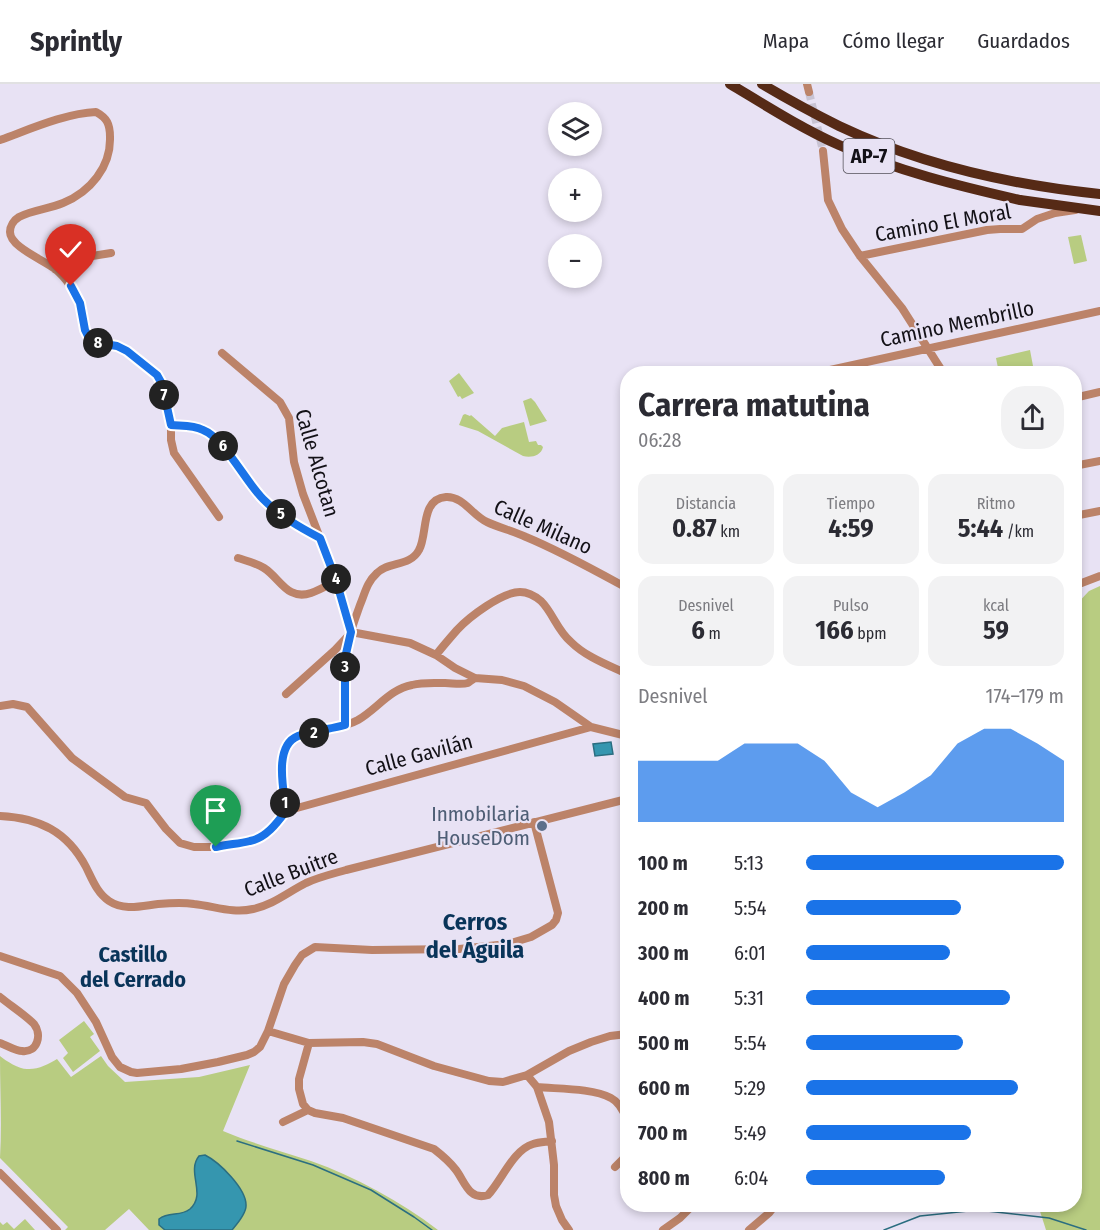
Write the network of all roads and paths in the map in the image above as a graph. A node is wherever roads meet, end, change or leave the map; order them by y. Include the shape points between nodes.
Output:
1 (730, 84) edge
2 (762, 84) edge
3 (0, 140) edge
4 (823, 151) tunnel mouth
5 (1100, 194) edge
6 (1100, 205) edge
7 (1100, 212) edge
8 (111, 253) dead end
9 (860, 256) junction
10 (55, 269) junction
11 (1100, 311) edge
12 (928, 348) junction
13 (222, 353) dead end
14 (848, 366) edge
15 (939, 366) edge
16 (1100, 392) edge
17 (1082, 396) edge
18 (171, 425) junction
19 (1100, 461) edge
20 (1082, 464) edge
21 (1100, 511) edge
22 (1082, 514) edge
23 (219, 517) dead end
24 (320, 538) junction
25 (238, 558) dead end
26 (1100, 576) edge
27 (336, 580) junction
28 (620, 584) edge
29 (1082, 584) edge
30 (351, 632) junction
31 (436, 655) junction
32 (620, 671) edge
33 (476, 678) junction
34 (286, 694) dead end
35 (0, 706) edge
36 (345, 725) junction
37 (591, 727) junction
38 (620, 734) edge
39 (620, 801) edge
40 (286, 811) junction
41 (0, 816) edge
42 (534, 822) junction
43 (0, 956) edge
44 (0, 998) edge
45 (268, 1031) junction
46 (620, 1035) edge
47 (0, 1043) edge
48 (309, 1043) junction
49 (527, 1075) junction
50 (537, 1087) junction
51 (620, 1107) edge
52 (308, 1110) junction
53 (283, 1122) dead end
54 (552, 1141) junction
55 (620, 1163) edge
56 (615, 1167) dead end
57 (0, 1173) edge
58 (686, 1212) edge
59 (770, 1212) edge
60 (57, 1230) edge
61 (569, 1230) edge
62 (663, 1230) edge
63 (749, 1230) edge

1 - 7 highway, AP-7, bridge via 839,144 901,169 1020,200
2 - 5 highway, AP-7 via 840,126 896,149 1025,184
3 - 10 street via 84,113 96,112 107,120 109,154 96,180 63,204 20,217 10,230 16,244
4 - 9 street via 828,200
6 - 9 street, Camino El Moral via 1055,213 1022,229 987,230
8 - 10 street via 86,257
9 - 12 street
10 - 18 street via 80,303 90,340 127,351 157,375
11 - 12 street, Camino Membrillo
12 - 14 street, Camino Membrillo
12 - 15 street
13 - 24 street, Calle Alcotan via 280,402 289,418 294,462
16 - 17 street
18 - 23 street via 174,453
18 - 24 street via 204,430 216,438 264,500 293,524
19 - 20 street
21 - 22 street
24 - 27 street, Calle Alcotan
25 - 27 street via 257,563 291,592 310,594
26 - 29 street
27 - 30 street, Calle Alcotan
28 - 30 street, Calle Milano via 487,522 456,498 440,498 425,518 422,543 414,556 385,567 369,582
30 - 31 street via 410,644
30 - 34 street
30 - 36 street via 345,658
31 - 32 street via 473,616 496,600 520,592 540,601 572,644
31 - 33 street
33 - 36 street via 461,684 411,685
33 - 37 street via 524,686
35 - 40 street via 27,707 72,758 124,797 146,803 180,843 216,847 250,841 265,834
36 - 40 street via 297,736 284,750
37 - 38 street
37 - 40 street, Calle Gavilán
39 - 42 street, Calle Buitre
41 - 42 street, Calle Buitre via 34,821 59,834 78,853 100,893 116,904 136,907 184,903 242,911 272,903 324,876
42 - 45 street via 558,913 552,925 508,945 372,950 315,947 302,955 284,984
43 - 45 street via 60,976 68,983 96,1022 115,1062 131,1072 181,1069 247,1055 260,1047
44 - 47 street via 39,1032 37,1044 28,1051
45 - 48 street
46 - 49 street via 569,1051
48 - 49 street via 377,1044 434,1066 489,1081 503,1082
48 - 52 street via 299,1079 303,1104
49 - 50 street
50 - 51 street via 602,1094
50 - 54 street
52 - 53 street
52 - 54 street via 434,1149 458,1172 471,1193 482,1197 488,1195 525,1148
54 - 61 street via 556,1206
55 - 56 street
57 - 60 street
58 - 62 street
59 - 63 street

